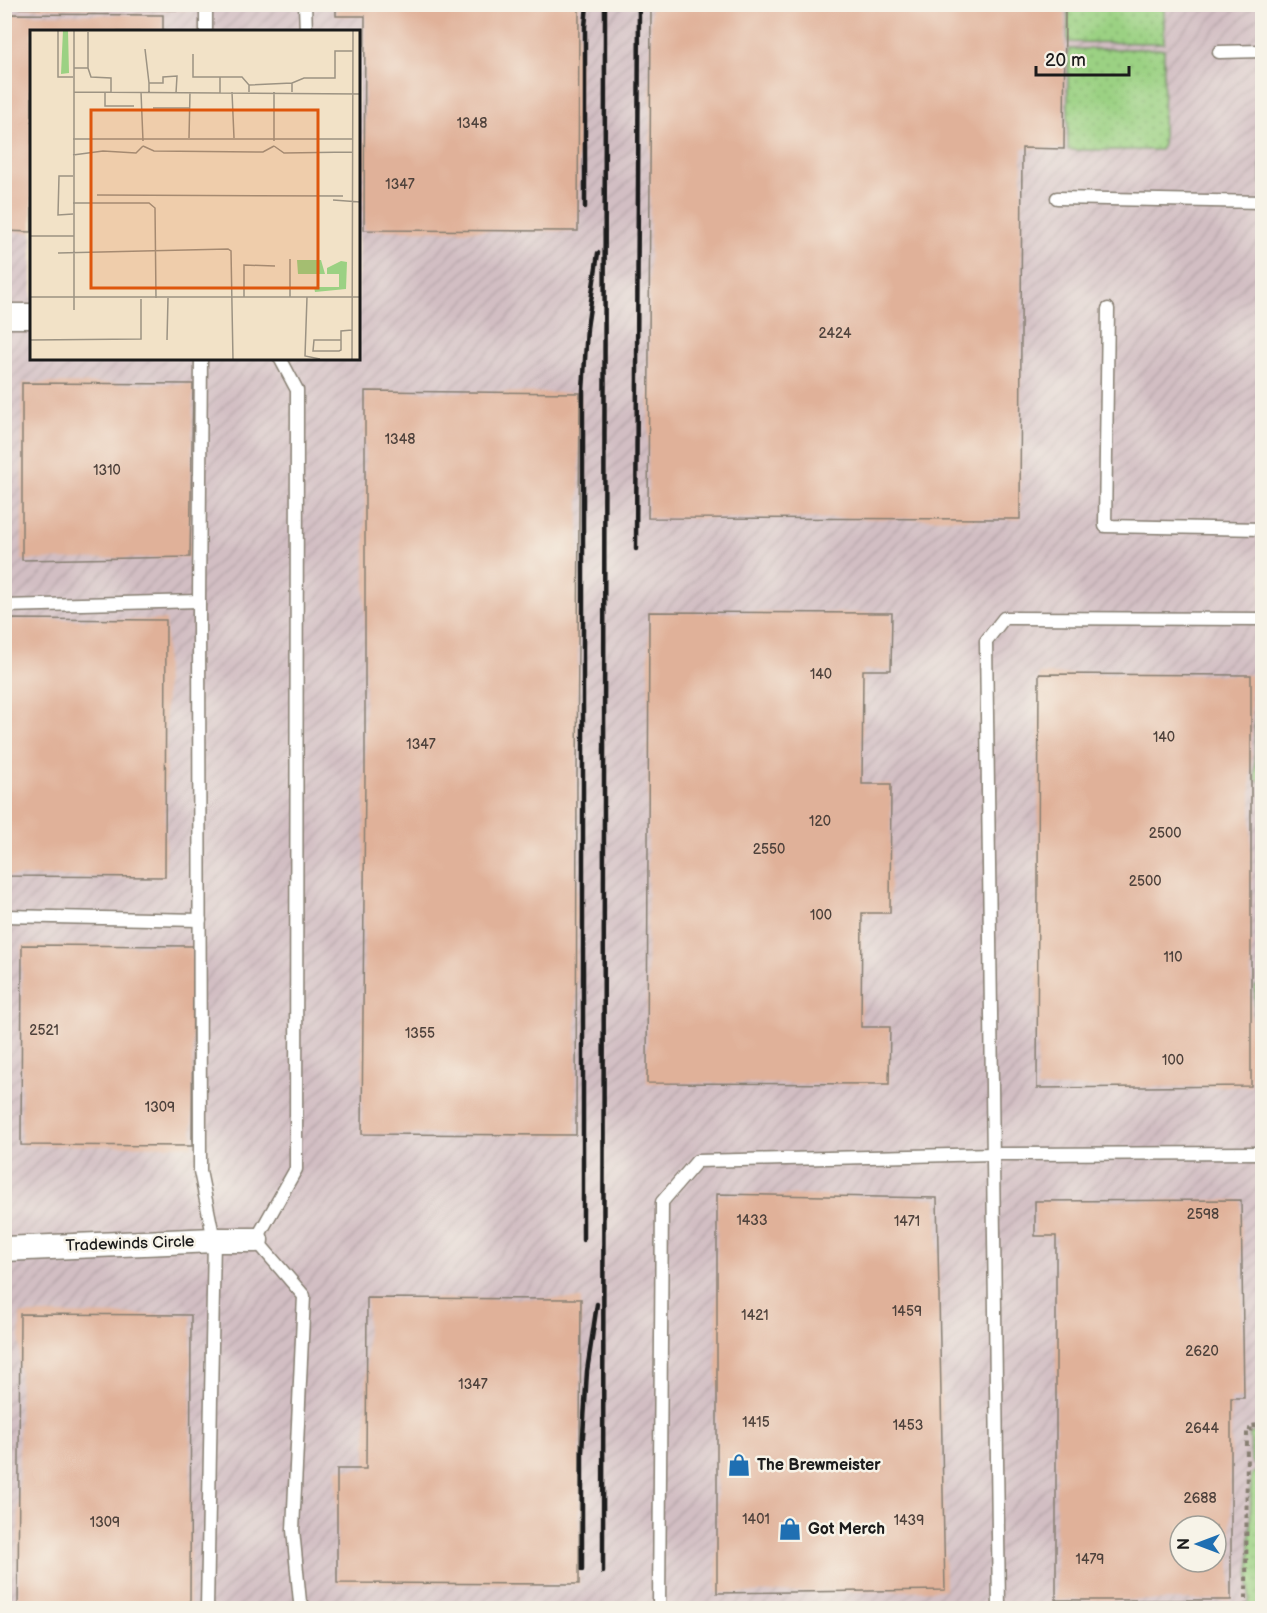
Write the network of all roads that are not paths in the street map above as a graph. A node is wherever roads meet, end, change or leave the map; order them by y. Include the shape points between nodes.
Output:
1 (206, 4) edge
2 (305, 4) edge
3 (206, 30) edge
4 (306, 30) edge
5 (1263, 51) edge
6 (1219, 52) dead end
7 (1057, 198) dead end
8 (1263, 202) edge
9 (1108, 309) dead end
10 (4, 316) edge
11 (30, 316) edge
12 (201, 360) edge
13 (281, 360) edge
14 (1263, 528) edge
15 (199, 601) junction
16 (4, 606) edge
17 (1263, 619) edge
18 (4, 915) edge
19 (200, 920) junction
20 (1263, 1153) edge
21 (993, 1154) junction
22 (214, 1240) junction
23 (256, 1240) junction
24 (4, 1249) edge
25 (207, 1608) edge
26 (306, 1608) edge
27 (658, 1608) edge
28 (999, 1608) edge

1 - 3 lane
2 - 4 lane
5 - 6 lane
7 - 8 lane
9 - 14 lane via 1105,526
10 - 11 street
12 - 15 lane
13 - 23 lane via 297,390 296,1168
15 - 16 lane
15 - 19 lane
17 - 21 lane via 1004,618 986,641
18 - 19 lane
19 - 22 lane via 200,1171
20 - 21 lane
21 - 27 lane via 697,1161 662,1202
21 - 28 lane
22 - 23 street, Tradewinds Circle
22 - 24 street, Tradewinds Circle
22 - 25 lane
23 - 26 lane via 304,1296 293,1530 300,1602

